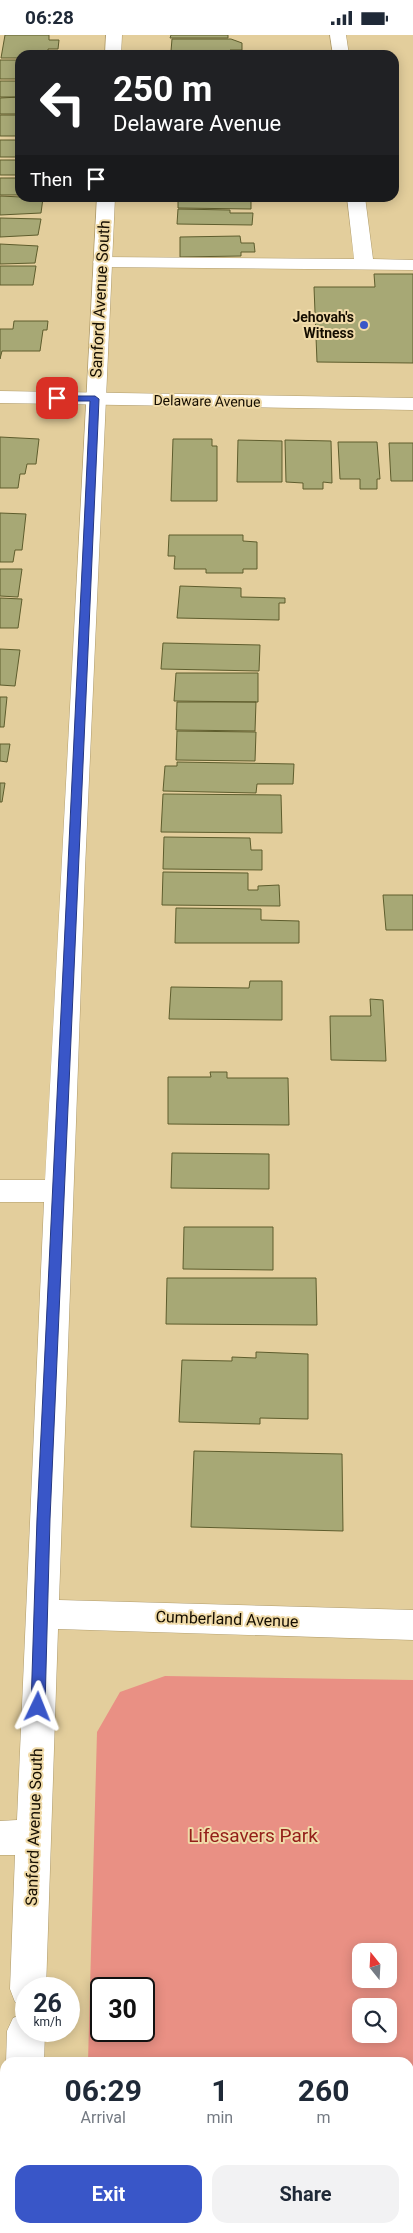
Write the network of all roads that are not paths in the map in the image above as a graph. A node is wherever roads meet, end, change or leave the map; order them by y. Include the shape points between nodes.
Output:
1 (114, 35) edge
2 (338, 35) edge
3 (113, 50) edge
4 (340, 50) edge
5 (106, 202) edge
6 (357, 202) edge
7 (102, 262) junction
8 (364, 265) junction
9 (413, 265) edge
10 (0, 397) edge
11 (95, 399) junction
12 (413, 404) edge
13 (0, 1191) edge
14 (59, 1191) junction
15 (41, 1614) junction
16 (413, 1625) edge
17 (35, 1837) junction
18 (0, 1838) edge
19 (29, 1977) edge
20 (26, 2042) edge
21 (25, 2057) edge

1 - 3 street
2 - 4 street
5 - 7 street, Sanford Avenue South
6 - 8 street
7 - 8 street
7 - 11 street, Sanford Avenue South
8 - 9 street
10 - 11 street, Delaware Avenue
11 - 12 street, Delaware Avenue
11 - 14 street, Sanford Avenue South
13 - 14 street
14 - 15 street, Sanford Avenue South
15 - 16 street, Cumberland Avenue
15 - 17 street, Sanford Avenue South
17 - 18 street
17 - 19 street, Sanford Avenue South
20 - 21 street

